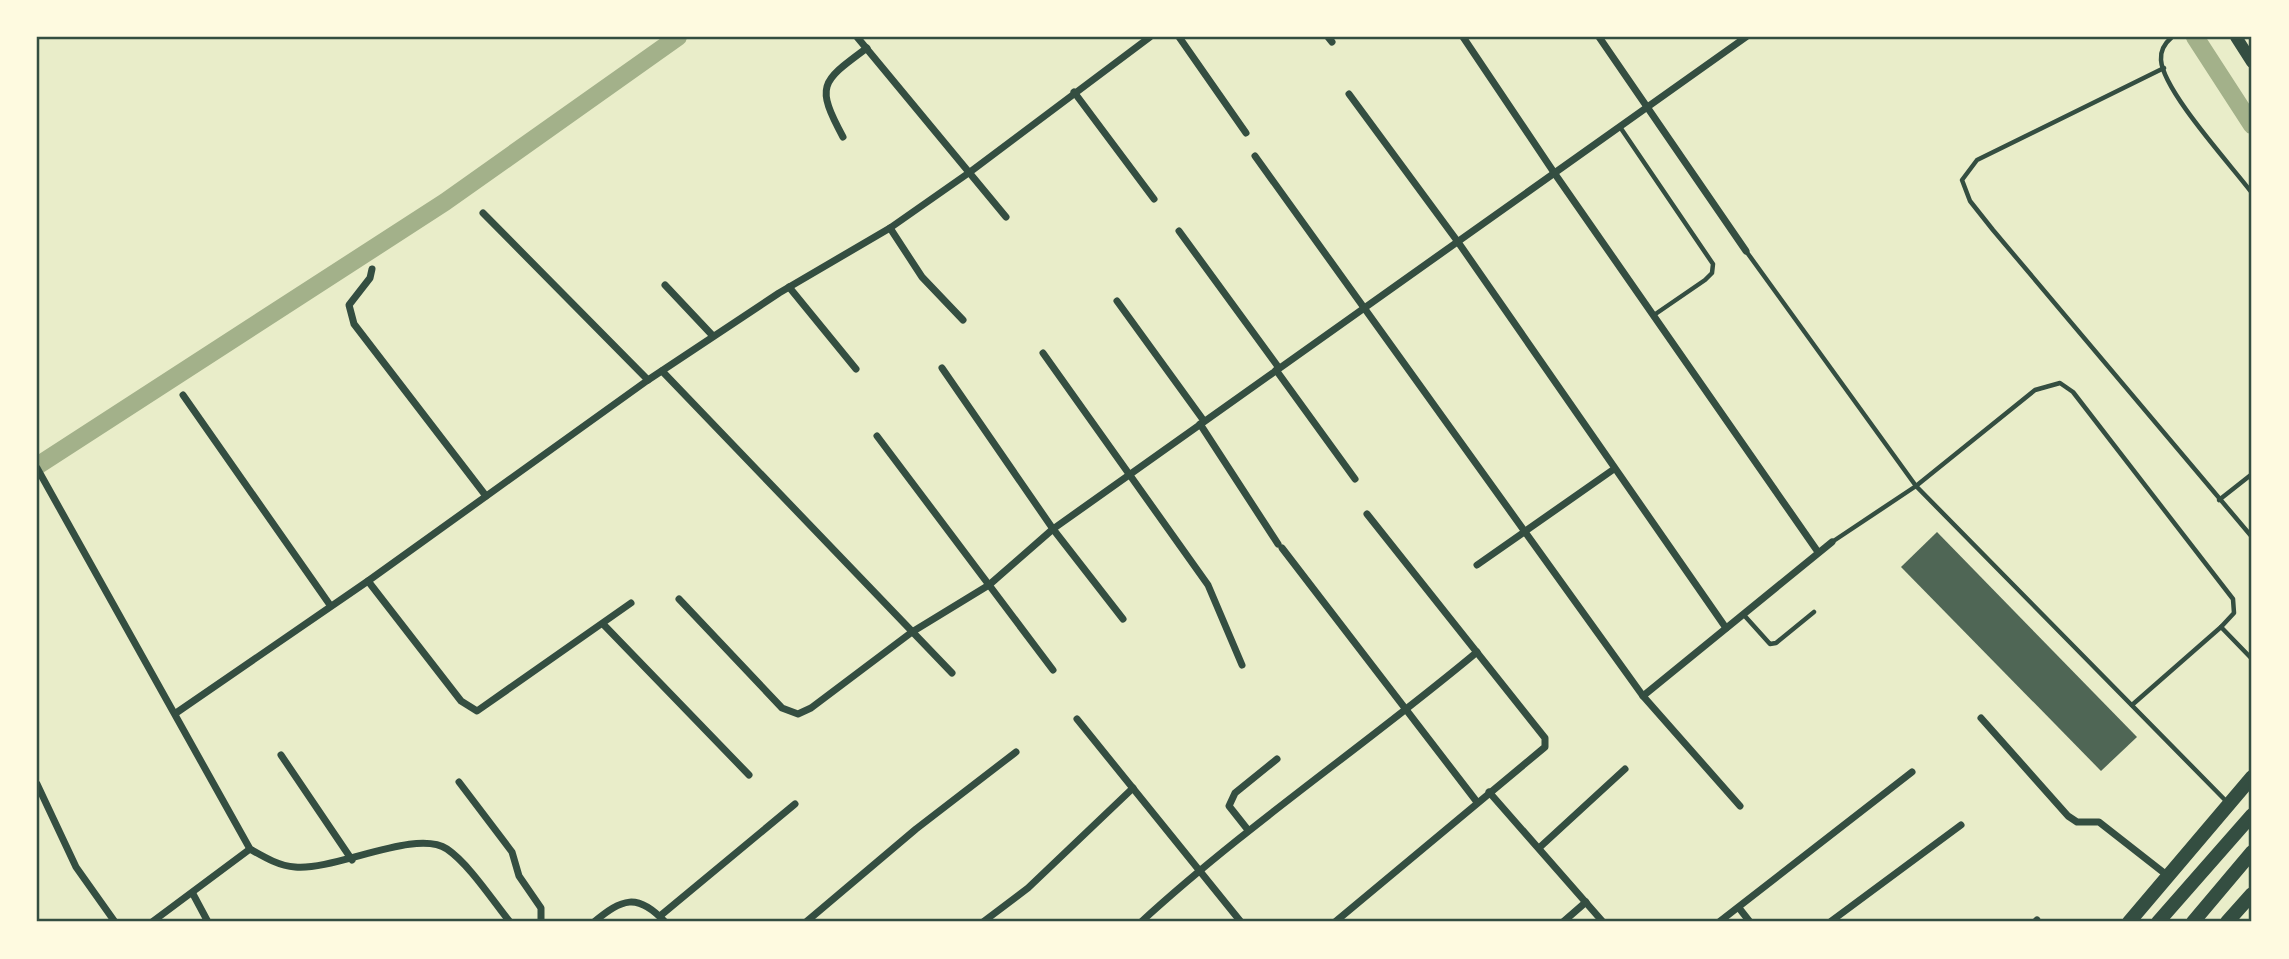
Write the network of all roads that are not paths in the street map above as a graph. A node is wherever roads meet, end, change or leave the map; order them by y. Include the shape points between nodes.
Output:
1 (857, 37) edge
2 (1150, 37) edge
3 (1179, 37) edge
4 (1463, 37) edge
5 (1600, 37) edge
6 (1745, 37) edge
7 (2172, 37) edge
8 (2236, 37) edge
9 (867, 48) junction
10 (2252, 62) edge
11 (2164, 68) junction
12 (1074, 92) junction
13 (1349, 94) dead end
14 (1648, 107) junction
15 (1620, 127) junction
16 (1247, 133) dead end
17 (843, 137) dead end
18 (1255, 156) dead end
19 (970, 172) junction
20 (1555, 174) junction
21 (2252, 193) edge
22 (1154, 199) dead end
23 (483, 213) dead end
24 (1006, 217) dead end
25 (890, 228) junction
26 (1179, 231) dead end
27 (1458, 242) junction
28 (1746, 251) joint
29 (372, 269) dead end
30 (666, 285) dead end
31 (789, 286) junction
32 (1117, 301) dead end
33 (1362, 308) junction
34 (1654, 315) junction
35 (963, 320) dead end
36 (713, 336) junction
37 (1043, 353) dead end
38 (942, 368) dead end
39 (856, 369) dead end
40 (1277, 369) junction
41 (662, 371) junction
42 (648, 380) junction
43 (183, 395) dead end
44 (1202, 423) junction
45 (877, 436) dead end
46 (37, 468) edge
47 (1614, 469) junction
48 (2252, 474) edge
49 (1129, 475) junction
50 (1355, 480) dead end
51 (1916, 486) junction
52 (486, 496) junction
53 (2219, 500) junction
54 (1367, 514) dead end
55 (1053, 529) junction
56 (1523, 531) junction
57 (2252, 537) edge
58 (1832, 542) joint
59 (1818, 552) junction
60 (1477, 565) dead end
61 (368, 581) junction
62 (989, 585) junction
63 (679, 599) dead end
64 (631, 603) dead end
65 (330, 605) junction
66 (1814, 612) dead end
67 (1743, 614) junction
68 (1124, 619) dead end
69 (603, 624) junction
70 (2221, 627) junction
71 (1726, 628) junction
72 (912, 632) junction
73 (1477, 652) junction
74 (2252, 659) edge
75 (1242, 665) dead end
76 (1053, 670) dead end
77 (952, 673) dead end
78 (1643, 696) junction
79 (2132, 705) junction
80 (1407, 710) junction
81 (176, 713) junction
82 (1981, 718) dead end
83 (1077, 719) dead end
84 (1016, 752) dead end
85 (281, 755) dead end
86 (1277, 759) dead end
87 (1625, 769) dead end
88 (1912, 772) dead end
89 (749, 775) dead end
90 (2252, 777) edge
91 (459, 782) dead end
92 (37, 786) edge
93 (1133, 788) junction
94 (1489, 792) junction
95 (1477, 802) junction
96 (795, 804) dead end
97 (2230, 804) junction
98 (1740, 806) dead end
99 (2252, 815) edge
100 (1961, 825) dead end
101 (1248, 830) junction
102 (250, 849) junction
103 (1539, 849) junction
104 (2252, 852) edge
105 (352, 860) junction
106 (1198, 870) junction
107 (2168, 876) junction
108 (193, 894) junction
109 (2252, 894) edge
110 (1586, 902) junction
111 (1739, 908) junction
112 (662, 919) edge
113 (115, 922) edge
114 (152, 922) edge
115 (208, 922) edge
116 (510, 922) edge
117 (541, 922) edge
118 (594, 922) edge
119 (806, 922) edge
120 (983, 922) edge
121 (1141, 922) edge
122 (1241, 922) edge
123 (1335, 922) edge
124 (1563, 922) edge
125 (1603, 922) edge
126 (1719, 922) edge
127 (1750, 922) edge
128 (1830, 922) edge
129 (2129, 922) edge
130 (2158, 922) edge
131 (2193, 922) edge
132 (2228, 922) edge

1 - 9 street
2 - 12 street
3 - 16 street
4 - 20 street
5 - 14 street
6 - 14 street
7 - 11 lane via 2164,44
8 - 10 street
9 - 17 street via 840,68 825,89 825,105
9 - 19 street
11 - 21 lane via 2172,90
11 - 53 lane via 1977,160 1962,180 1970,201 1993,230
12 - 19 street
12 - 22 street
13 - 27 street
14 - 15 street
14 - 28 street
15 - 20 street
15 - 34 lane via 1713,264 1705,280
18 - 33 street
19 - 24 street
19 - 25 street
20 - 27 street
20 - 34 street
23 - 42 street
25 - 31 street
25 - 35 street via 922,277
26 - 40 street
27 - 33 street
27 - 47 street
28 - 51 lane
29 - 52 street via 349,305 354,324
30 - 36 street
31 - 36 street
31 - 39 street
32 - 44 street
33 - 40 street
33 - 56 street
34 - 59 street
36 - 41 street
37 - 49 street
38 - 55 street
40 - 44 street
40 - 50 street
41 - 42 street
41 - 72 street
42 - 52 street
43 - 65 street
44 - 49 street
44 - 80 street via 1280,546
45 - 62 street
46 - 81 street
47 - 56 street
47 - 71 street
48 - 53 lane
49 - 55 street
49 - 75 street via 1208,585
51 - 58 lane
51 - 70 lane via 2035,390 2060,383 2073,392 2233,598 2234,613
51 - 79 lane
52 - 61 street
53 - 57 lane
54 - 73 street
55 - 62 street
55 - 68 street
56 - 60 street
56 - 78 street
58 - 59 street
59 - 67 street
61 - 65 street
61 - 69 street via 461,701 477,711
62 - 72 street
62 - 76 street
63 - 72 street via 782,708 798,714
64 - 69 street
65 - 81 street
66 - 67 lane via 1770,644
67 - 71 street
69 - 89 street
70 - 74 lane
70 - 79 lane
71 - 78 street
72 - 77 street
73 - 80 street
73 - 94 street via 1545,738 1537,757
78 - 98 street
79 - 97 lane
80 - 95 street
80 - 101 street
81 - 102 street
82 - 107 street via 2068,816 2077,822 2099,822
83 - 93 street
84 - 119 street
85 - 105 street
86 - 101 street via 1230,801
87 - 103 street
88 - 111 street
90 - 97 main road
91 - 117 street via 512,852 519,876 541,908
92 - 113 street via 76,867
93 - 106 street
93 - 120 street via 1028,888
94 - 95 street
94 - 103 street
95 - 123 street
96 - 112 street
97 - 107 main road
99 - 130 main road
100 - 128 street
101 - 106 street
102 - 105 street via 294,867
102 - 108 street
103 - 110 street
104 - 131 main road
105 - 116 street via 432,843 447,849
106 - 121 street
106 - 122 street
107 - 129 main road
108 - 114 street
108 - 115 street
109 - 132 main road
110 - 124 street
110 - 125 street
111 - 126 street
111 - 127 street
112 - 118 street via 631,901 617,904

